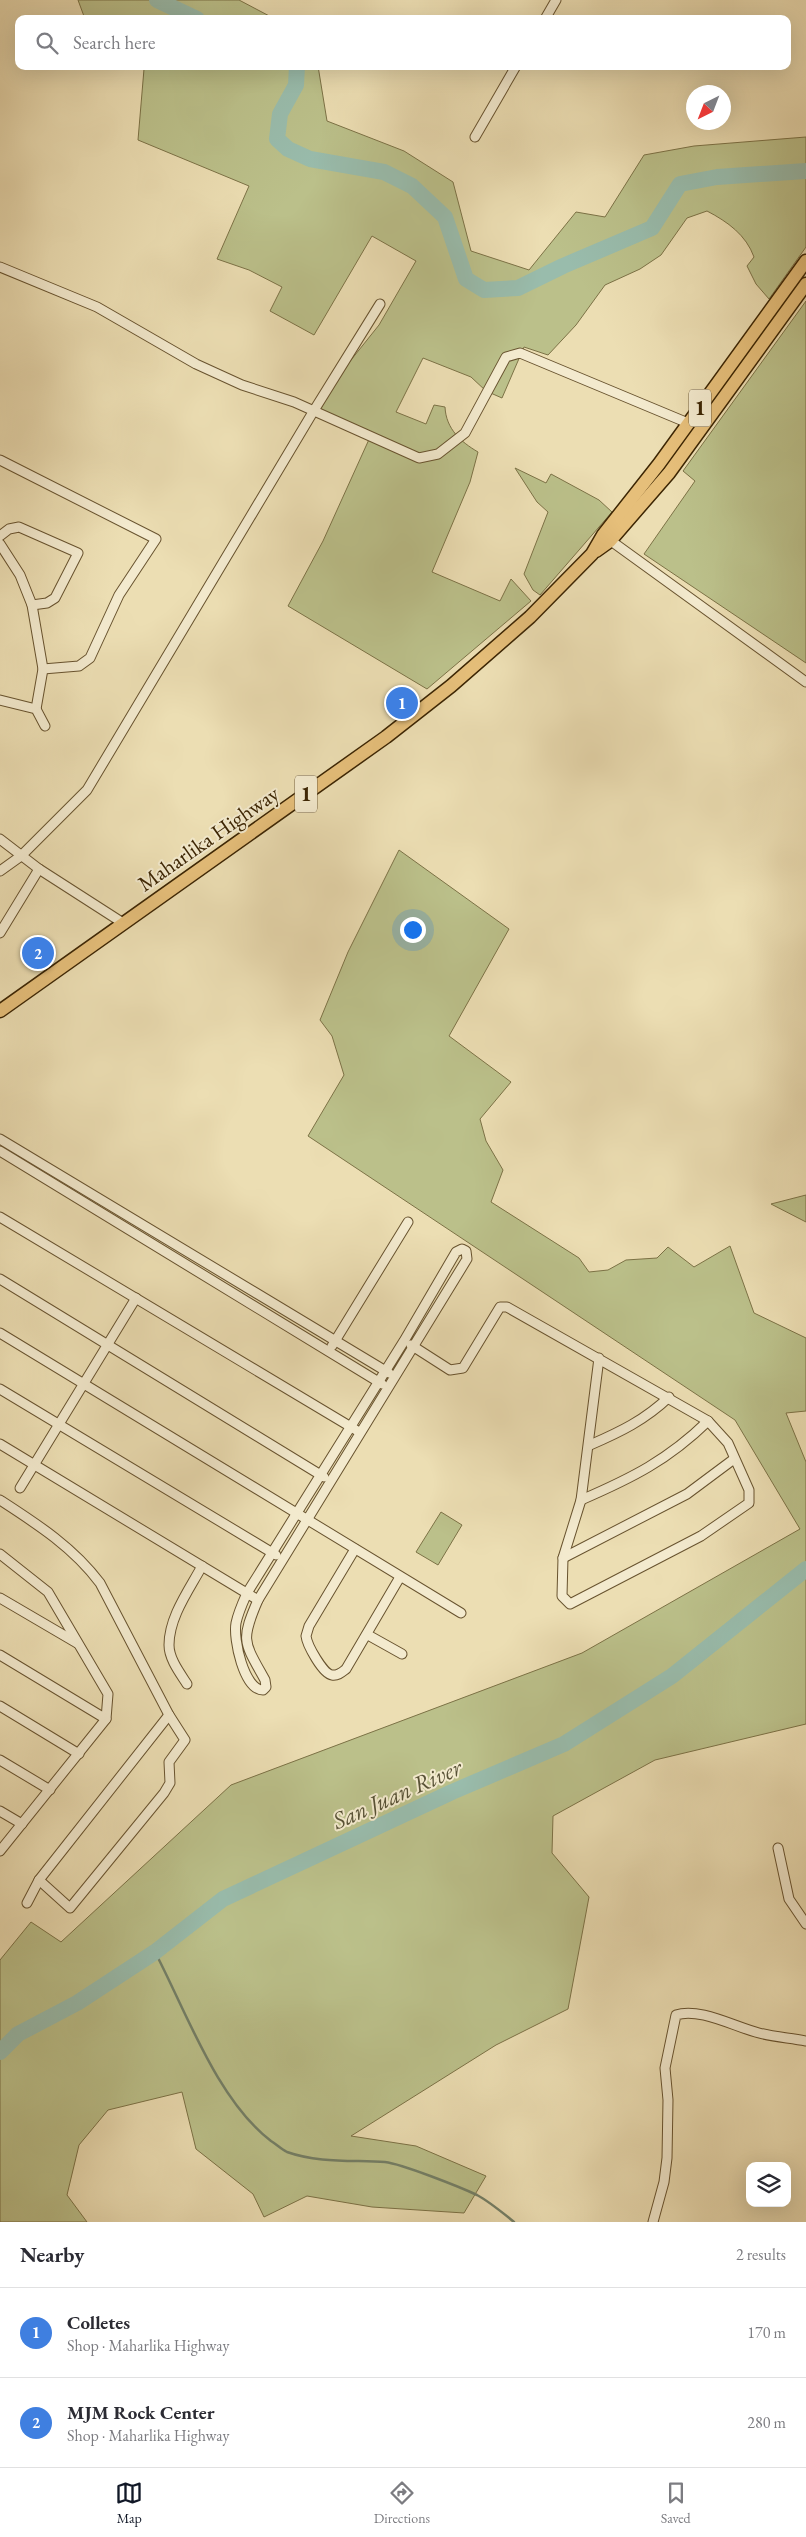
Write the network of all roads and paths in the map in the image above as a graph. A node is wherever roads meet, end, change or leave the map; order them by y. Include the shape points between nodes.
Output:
1 (556, 0) edge
2 (547, 15) edge
3 (514, 70) edge
4 (474, 137) dead end
5 (806, 261) edge
6 (0, 266) edge
7 (806, 284) edge
8 (380, 304) dead end
9 (313, 412) junction
10 (688, 424) junction
11 (0, 460) edge
12 (0, 536) edge
13 (606, 538) junction
14 (0, 544) edge
15 (32, 605) junction
16 (43, 669) junction
17 (806, 682) edge
18 (0, 700) edge
19 (36, 708) junction
20 (44, 726) dead end
21 (0, 839) edge
22 (21, 856) junction
23 (39, 869) junction
24 (0, 871) edge
25 (123, 923) junction
26 (0, 933) edge
27 (0, 1011) edge
28 (0, 1139) edge
29 (0, 1151) edge
30 (0, 1216) edge
31 (408, 1222) dead end
32 (0, 1279) edge
33 (136, 1298) junction
34 (0, 1333) edge
35 (335, 1341) junction
36 (404, 1341) junction
37 (108, 1345) junction
38 (414, 1347) junction
39 (330, 1350) junction
40 (600, 1358) junction
41 (385, 1371) junction
42 (396, 1377) junction
43 (379, 1382) junction
44 (84, 1384) junction
45 (389, 1388) junction
46 (0, 1389) edge
47 (669, 1398) junction
48 (708, 1421) junction
49 (59, 1424) junction
50 (350, 1427) junction
51 (361, 1433) junction
52 (0, 1444) edge
53 (590, 1445) junction
54 (734, 1459) junction
55 (34, 1465) junction
56 (320, 1475) junction
57 (331, 1482) junction
58 (20, 1488) dead end
59 (0, 1500) edge
60 (581, 1500) junction
61 (296, 1514) junction
62 (307, 1520) junction
63 (355, 1549) junction
64 (272, 1553) junction
65 (0, 1554) edge
66 (563, 1558) junction
67 (283, 1560) junction
68 (202, 1566) junction
69 (400, 1577) junction
70 (247, 1593) junction
71 (0, 1598) edge
72 (258, 1600) junction
73 (461, 1613) dead end
74 (368, 1635) junction
75 (80, 1645) junction
76 (402, 1654) dead end
77 (0, 1656) edge
78 (187, 1684) dead end
79 (0, 1706) edge
80 (169, 1715) junction
81 (106, 1719) junction
82 (79, 1754) junction
83 (0, 1760) edge
84 (50, 1790) junction
85 (0, 1810) edge
86 (22, 1824) junction
87 (778, 1848) dead end
88 (0, 1851) edge
89 (39, 1880) junction
90 (27, 1904) dead end
91 (806, 1924) edge
92 (806, 2040) edge
93 (653, 2222) edge

1 - 2 street
3 - 4 street
5 - 10 highway, Maharlika Highway / 1
6 - 9 street via 97,307 196,364
7 - 13 highway, Maharlika Highway / 1 via 669,473
8 - 9 street
9 - 10 street via 419,458 438,454 465,432 506,357 520,353
9 - 22 street via 87,790
10 - 13 highway, Maharlika Highway / 1
11 - 16 street via 156,538 119,595 90,658 79,666
12 - 15 street via 19,527 78,553 55,598
13 - 17 street
13 - 25 highway, Maharlika Highway / 1 via 530,617 438,697
14 - 15 street via 20,574
15 - 16 street
16 - 19 street
18 - 19 street
19 - 20 street
21 - 22 street
22 - 23 street
22 - 24 street
23 - 25 street
23 - 26 street
25 - 27 highway, Maharlika Highway / 1
28 - 35 street
29 - 39 street
30 - 33 street
31 - 35 street
32 - 37 street
33 - 37 street
33 - 50 street
34 - 44 street
35 - 39 street
35 - 41 street
36 - 38 street
36 - 38 street via 456,1252 466,1251 467,1259
36 - 41 street
37 - 44 street
37 - 56 street
38 - 40 street via 450,1370 463,1368 500,1307 507,1307
38 - 42 street
39 - 43 street
40 - 47 street
40 - 53 street
41 - 42 street
41 - 43 street
42 - 45 street
43 - 45 street
43 - 50 street
44 - 49 street
44 - 61 street
45 - 51 street
46 - 49 street
47 - 48 street
47 - 53 street via 652,1414 626,1430
48 - 54 street via 728,1443
48 - 60 street via 655,1465
49 - 55 street
49 - 64 street
50 - 51 street
50 - 56 street
51 - 57 street
52 - 55 street
53 - 60 street
54 - 66 street via 687,1494
54 - 66 street via 749,1490 750,1503 701,1536 570,1604 562,1596
55 - 58 street
55 - 68 street
56 - 57 street
56 - 61 street
57 - 62 street
59 - 80 street via 47,1530 86,1565 100,1583
60 - 66 street
61 - 62 street
61 - 64 street
62 - 63 street
62 - 67 street
63 - 69 street
63 - 74 street via 309,1626 306,1641 324,1671 338,1675 346,1669
64 - 67 street
64 - 70 street
65 - 75 street via 48,1592
67 - 72 street
68 - 70 street
68 - 78 street via 172,1622 169,1646
69 - 73 street
69 - 74 street
70 - 72 street
70 - 72 street via 236,1623 236,1647 251,1685 263,1690 265,1680 246,1645 247,1624
71 - 75 street
74 - 76 street
75 - 81 street via 108,1694
77 - 81 street
79 - 82 street
80 - 89 street
80 - 89 street via 185,1740 169,1762 170,1783 164,1793 70,1908
81 - 82 street
82 - 84 street
83 - 84 street
84 - 86 street
85 - 86 street
86 - 88 street
87 - 91 street via 789,1899
89 - 90 street
92 - 93 street via 759,2033 696,2013 676,2015 665,2068 667,2158

